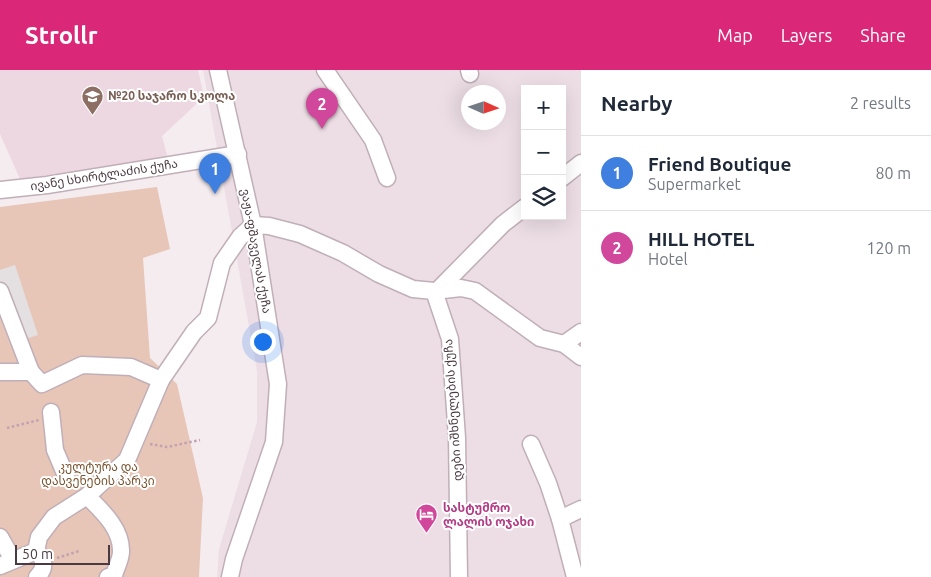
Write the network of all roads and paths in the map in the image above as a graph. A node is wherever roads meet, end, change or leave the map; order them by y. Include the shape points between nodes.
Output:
1 (218, 70) edge
2 (325, 70) edge
3 (238, 154) junction
4 (581, 163) edge
5 (566, 175) edge
6 (387, 178) dead end
7 (0, 190) edge
8 (521, 210) edge
9 (253, 224) junction
10 (437, 290) junction
11 (0, 292) edge
12 (581, 332) edge
13 (564, 344) junction
14 (581, 357) edge
15 (0, 372) edge
16 (31, 372) junction
17 (161, 380) junction
18 (52, 414) joint
19 (8, 428) dead end
20 (200, 440) dead end
21 (531, 444) dead end
22 (167, 447) dead end
23 (66, 476) dead end
24 (87, 496) junction
25 (581, 509) edge
26 (560, 520) junction
27 (0, 536) edge
28 (79, 551) dead end
29 (234, 559) junction
30 (7, 563) edge
31 (39, 563) edge
32 (108, 577) edge
33 (230, 577) edge
34 (239, 577) edge
35 (459, 577) edge
36 (575, 577) edge

1 - 3 street, ვაჟა-ფშაველას ქუჩა
2 - 6 street via 373,140
3 - 7 street, ივანე სხირტლაძის ქუჩა
3 - 9 street, ვაჟა-ფშაველას ქუჩა
4 - 5 street
8 - 10 street via 502,224
9 - 10 street via 300,234 413,289
9 - 17 street via 240,236 222,263 208,318 194,332
9 - 29 street, ვაჟა-ფშაველას ქუჩა via 278,384 277,403 274,442
10 - 13 street via 460,288 476,291 540,338
10 - 35 street, დები იშხნელების ქუჩა via 450,339 457,438
11 - 16 street
12 - 13 street
13 - 14 street
15 - 16 street
16 - 17 street via 42,384 82,365 131,368
17 - 24 street via 127,460
18 - 19 path
18 - 23 street via 55,450
20 - 22 path
21 - 26 street
24 - 31 street via 54,517 39,537
24 - 32 street via 115,527 121,552 114,575
25 - 26 street
26 - 36 street
27 - 30 street
28 - 31 path
29 - 33 street, ვაჟა-ფშაველას ქუჩა
29 - 34 street
30 - 31 street

